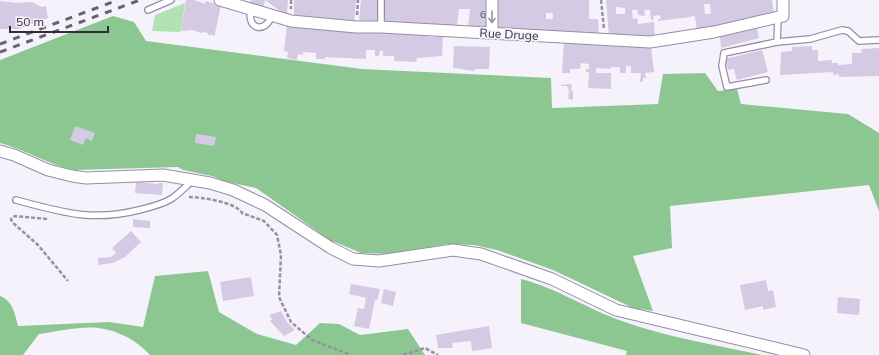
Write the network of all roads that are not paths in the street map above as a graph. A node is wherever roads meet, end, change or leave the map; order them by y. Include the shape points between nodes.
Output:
1 (171, 0) edge
2 (220, 0) edge
3 (381, 0) edge
4 (492, 0) edge
5 (783, 0) edge
6 (251, 9) junction
7 (148, 10) dead end
8 (272, 15) junction
9 (778, 17) junction
10 (381, 27) junction
11 (492, 33) junction
12 (879, 40) edge
13 (777, 42) junction
14 (766, 80) dead end
15 (0, 151) edge
16 (194, 180) junction
17 (16, 200) dead end
18 (804, 355) edge

1 - 7 lane
2 - 6 street, Rue Druge
3 - 10 lane
4 -> 11 street
5 - 9 street via 783,16
6 - 8 street, Rue Druge
6 - 8 lane via 249,17 255,27 267,25
8 - 10 street, Rue Druge via 291,21
9 - 11 street, Rue Druge via 714,32 650,42
9 - 13 lane
10 - 11 street, Rue Druge
12 - 13 lane via 859,40 848,31 842,30 810,39
13 - 14 lane via 724,53 722,66 727,87
15 - 16 street via 48,170 72,176 154,175
16 - 17 lane via 160,204 125,214 66,214
16 - 18 street via 232,190 265,205 331,248 353,258 379,261 453,250 481,254 552,279 616,310

